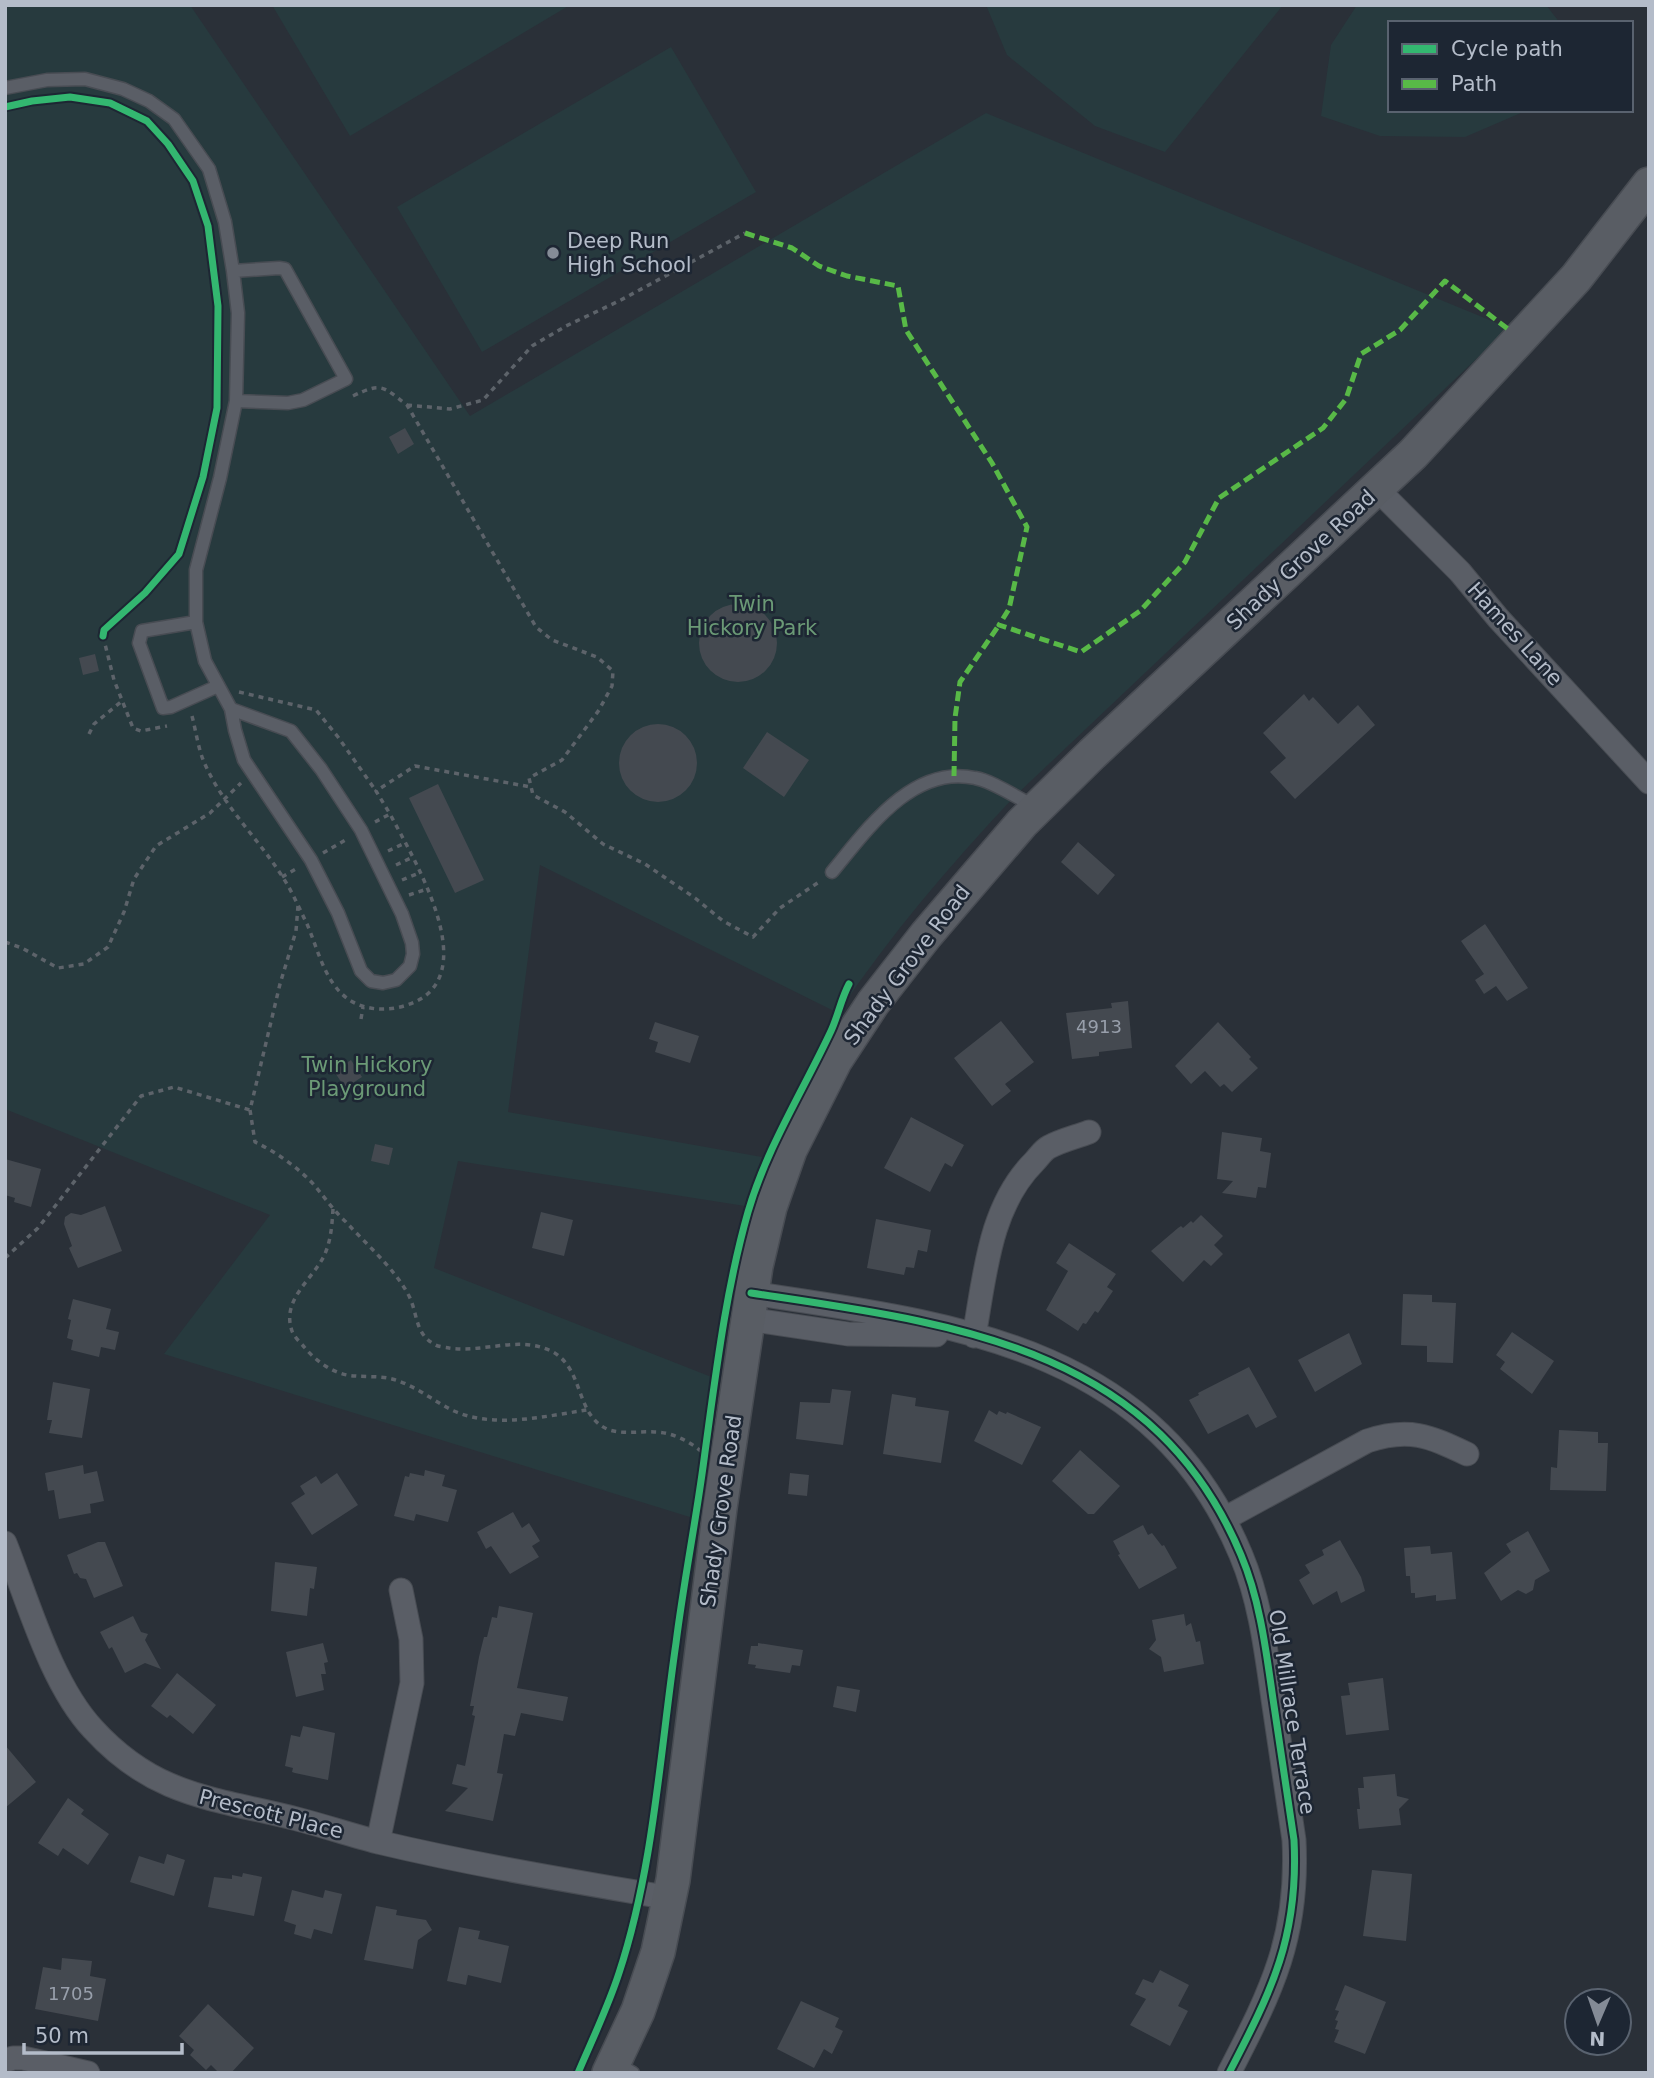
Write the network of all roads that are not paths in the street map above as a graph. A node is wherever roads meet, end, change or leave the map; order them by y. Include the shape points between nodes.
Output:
1 (5, 88) edge
2 (1649, 184) edge
3 (233, 271) junction
4 (236, 401) junction
5 (1377, 489) junction
6 (196, 622) junction
7 (218, 686) junction
8 (231, 709) junction
9 (1649, 782) edge
10 (1037, 808) junction
11 (832, 872) road end
12 (1089, 1132) dead end
13 (749, 1306) junction
14 (974, 1336) junction
15 (1467, 1454) dead end
16 (1224, 1519) junction
17 (5, 1544) edge
18 (401, 1590) dead end
19 (378, 1842) junction
20 (670, 1898) junction
21 (5, 2061) edge
22 (619, 2069) edge
23 (88, 2073) edge
24 (1229, 2073) edge

1 - 3 lane via 85,79 123,89 174,119 209,169
2 - 5 main road, Shady Grove Road via 1576,278
3 - 4 lane via 238,313
3 - 4 lane via 285,270 346,379 288,403
4 - 6 lane via 196,570
5 - 9 street, Hames Lane via 1460,572
5 - 10 main road, Shady Grove Road
6 - 7 lane via 205,661
6 - 7 lane via 142,631 139,643 163,708
7 - 8 lane
8 - 8 lane via 244,761 311,860 361,971 371,981 396,980 410,966 414,954 402,914 361,831 291,731
10 - 11 lane via 976,778 943,777 898,798
10 - 13 main road, Shady Grove Road via 926,935 835,1061 790,1150 770,1207
12 - 14 street via 1047,1148 1010,1191 989,1252
13 - 14 street, Old Millrace Terrace via 884,1313
13 - 20 main road, Shady Grove Road
14 - 16 street, Old Millrace Terrace via 1028,1351 1108,1391 1164,1436
15 - 16 street via 1410,1433 1388,1434
16 - 24 street, Old Millrace Terrace via 1242,1556 1265,1640 1296,1869 1280,1965
17 - 19 street, Prescott Place via 56,1674 72,1703 118,1754 188,1793
18 - 19 street via 411,1639 412,1683
19 - 20 street, Prescott Place
20 - 22 main road, Shady Grove Road via 658,1952
21 - 23 street via 23,2058

